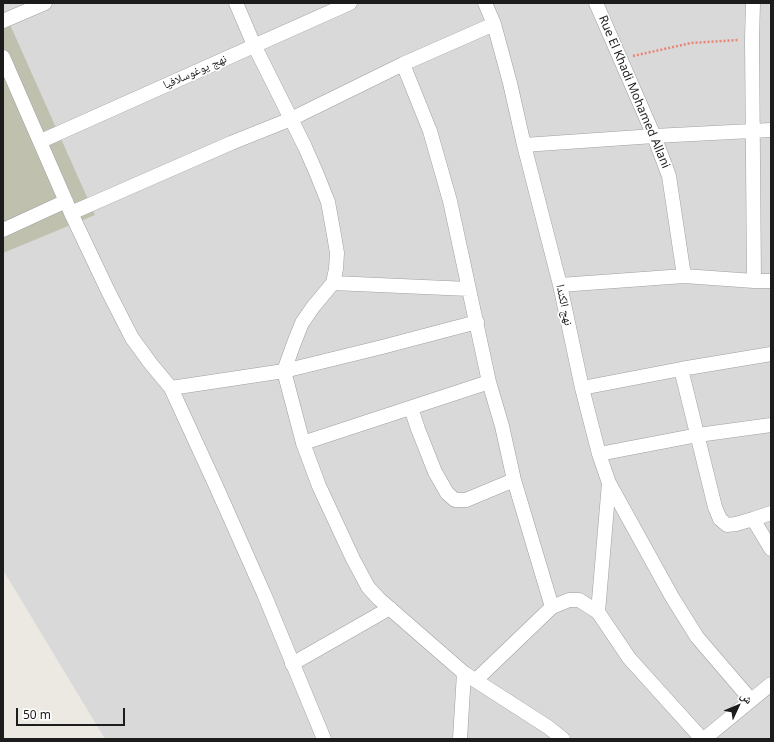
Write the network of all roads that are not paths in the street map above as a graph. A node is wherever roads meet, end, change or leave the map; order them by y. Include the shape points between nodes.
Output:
1 (45, 3) edge
2 (236, 3) edge
3 (350, 3) edge
4 (485, 3) edge
5 (596, 3) edge
6 (753, 3) edge
7 (3, 21) edge
8 (494, 24) junction
9 (254, 45) junction
10 (3, 57) edge
11 (403, 64) junction
12 (291, 119) junction
13 (771, 130) edge
14 (752, 131) junction
15 (654, 136) junction
16 (41, 141) junction
17 (524, 145) junction
18 (69, 207) junction
19 (3, 230) edge
20 (684, 276) junction
21 (754, 281) junction
22 (771, 281) edge
23 (333, 284) junction
24 (560, 285) junction
25 (469, 289) junction
26 (477, 322) junction
27 (771, 354) edge
28 (681, 369) junction
29 (284, 371) junction
30 (489, 382) junction
31 (171, 388) junction
32 (582, 388) junction
33 (411, 408) junction
34 (771, 425) edge
35 (698, 435) junction
36 (303, 443) junction
37 (599, 454) junction
38 (514, 480) junction
39 (609, 483) junction
40 (771, 513) edge
41 (753, 519) junction
42 (771, 549) edge
43 (552, 606) junction
44 (390, 608) junction
45 (598, 612) junction
46 (292, 664) junction
47 (470, 677) junction
48 (771, 684) edge
49 (751, 700) junction
50 (324, 739) edge
51 (460, 739) edge
52 (563, 739) edge
53 (703, 739) edge

1 - 7 street
2 - 9 street
3 - 9 street, نهج يوغوسلافيا
4 - 8 street, نهج الكندا
5 - 15 street, Rue El Khadi Mohamed Allani
6 - 14 street
8 - 11 street
8 - 17 street, نهج الكندا
9 - 12 street
9 - 16 street, نهج يوغوسلافيا
10 - 16 street
11 - 12 street
11 - 25 street via 430,131 450,201
12 - 18 street
12 - 23 street via 328,202 337,253
13 - 14 street
14 - 15 street
14 - 21 street
15 - 17 street
15 - 20 street, Rue El Khadi Mohamed Allani via 669,176
16 - 18 street
17 - 24 street, نهج الكندا
18 - 19 street
18 - 31 street via 132,338
20 - 21 street
20 - 24 street
21 - 22 street
23 - 25 street
23 - 29 street via 302,323
24 - 32 street, نهج الكندا
25 - 26 street
26 - 29 street
26 - 30 street
27 - 28 street
28 - 32 street
28 - 35 street
29 - 31 street
29 - 36 street
30 - 33 street
30 - 38 street
31 - 46 street via 264,594
32 - 37 street, نهج الكندا
33 - 36 street
33 - 38 street via 435,472 447,493 455,500 466,500
34 - 35 street
35 - 37 street
35 - 41 street via 720,519 727,525
36 - 44 street via 319,486 353,559 368,587
37 - 39 street, نهج الكندا
38 - 43 street
39 - 45 street, نهج الكندا
39 - 49 street via 697,637
40 - 41 street
41 - 42 street
43 - 45 street via 569,600 579,600
43 - 47 street
44 - 46 street
44 - 47 street
45 - 53 street via 629,658
46 - 50 street
47 - 51 street
47 - 52 street
48 - 49 street
49 - 53 street

